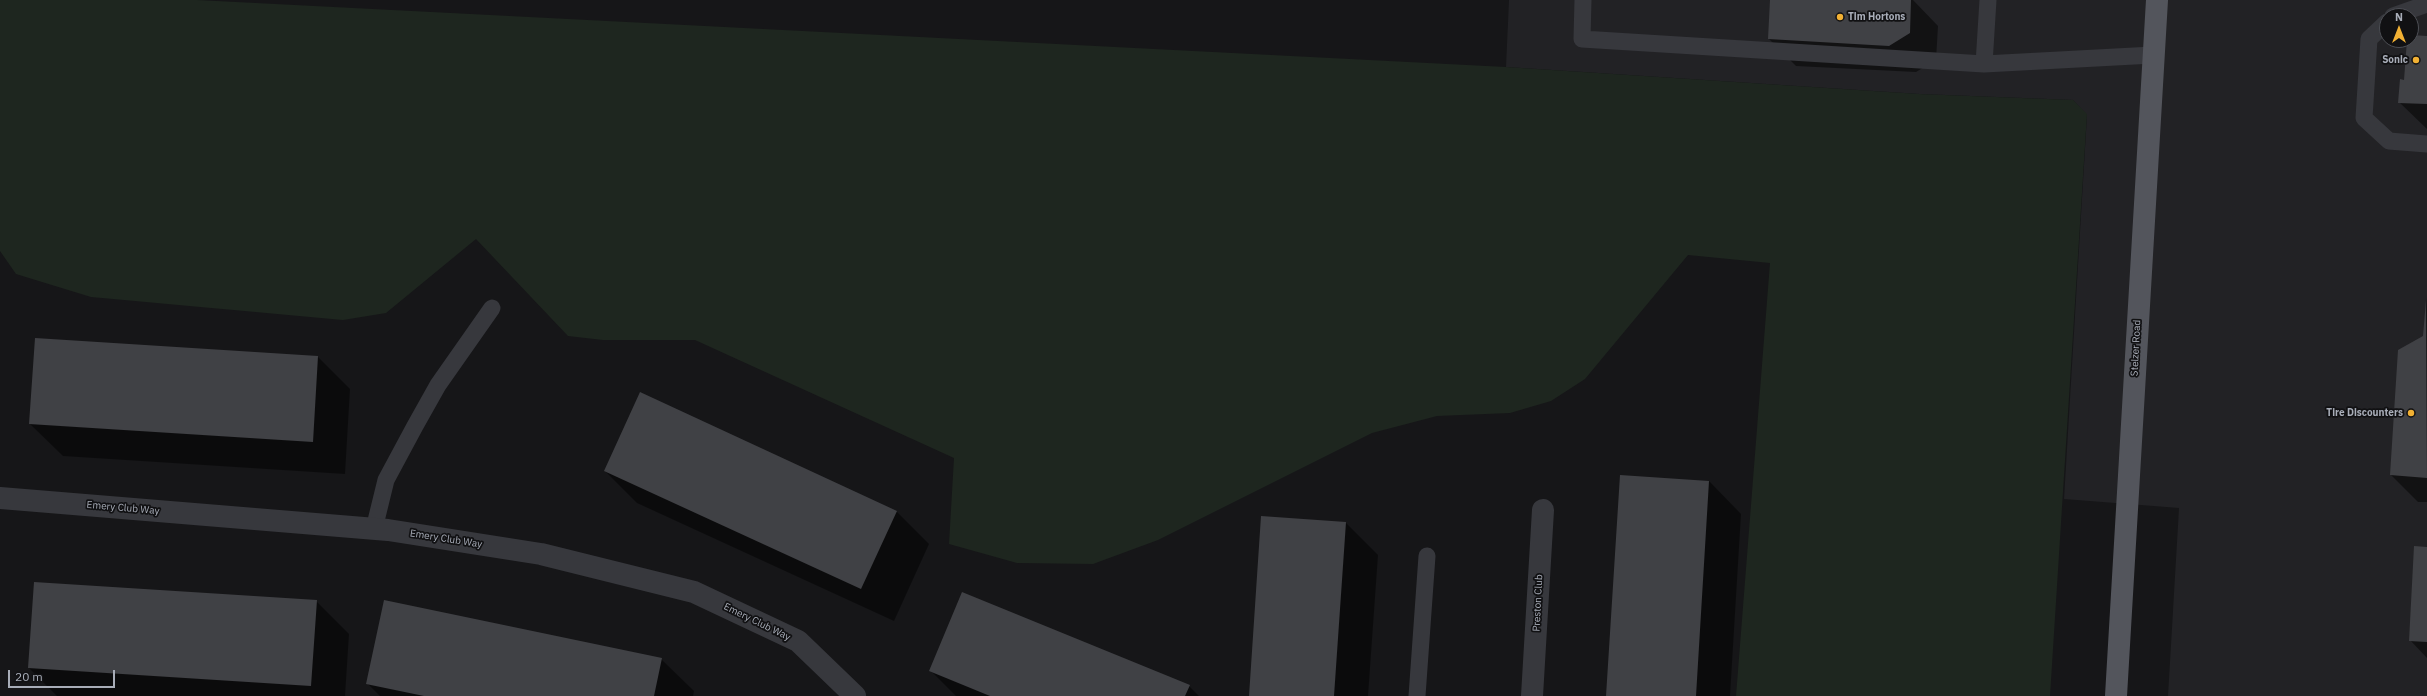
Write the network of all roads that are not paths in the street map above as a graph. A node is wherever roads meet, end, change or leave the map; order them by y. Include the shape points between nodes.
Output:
1 (1583, 0) edge
2 (1988, 0) edge
3 (2157, 0) edge
4 (2427, 4) edge
5 (2415, 8) edge
6 (2379, 30) edge
7 (2153, 55) junction
8 (1984, 64) junction
9 (2427, 144) edge
10 (492, 308) dead end
11 (0, 498) edge
12 (1543, 510) dead end
13 (374, 529) junction
14 (1427, 556) dead end
15 (854, 696) edge
16 (1417, 696) edge
17 (1532, 696) edge
18 (2116, 696) edge

1 - 8 lane via 1582,39
2 - 8 lane
3 - 7 main road, Stelzer Road
4 - 5 lane
6 - 9 lane via 2369,39 2364,118 2389,141
7 - 8 lane
7 - 18 main road, Stelzer Road
10 - 13 lane via 438,384 411,433 386,480
11 - 13 street, Emery Club Way
12 - 17 street, Preston Club
13 - 15 street, Emery Club Way via 541,554 694,592 798,642
14 - 16 lane

